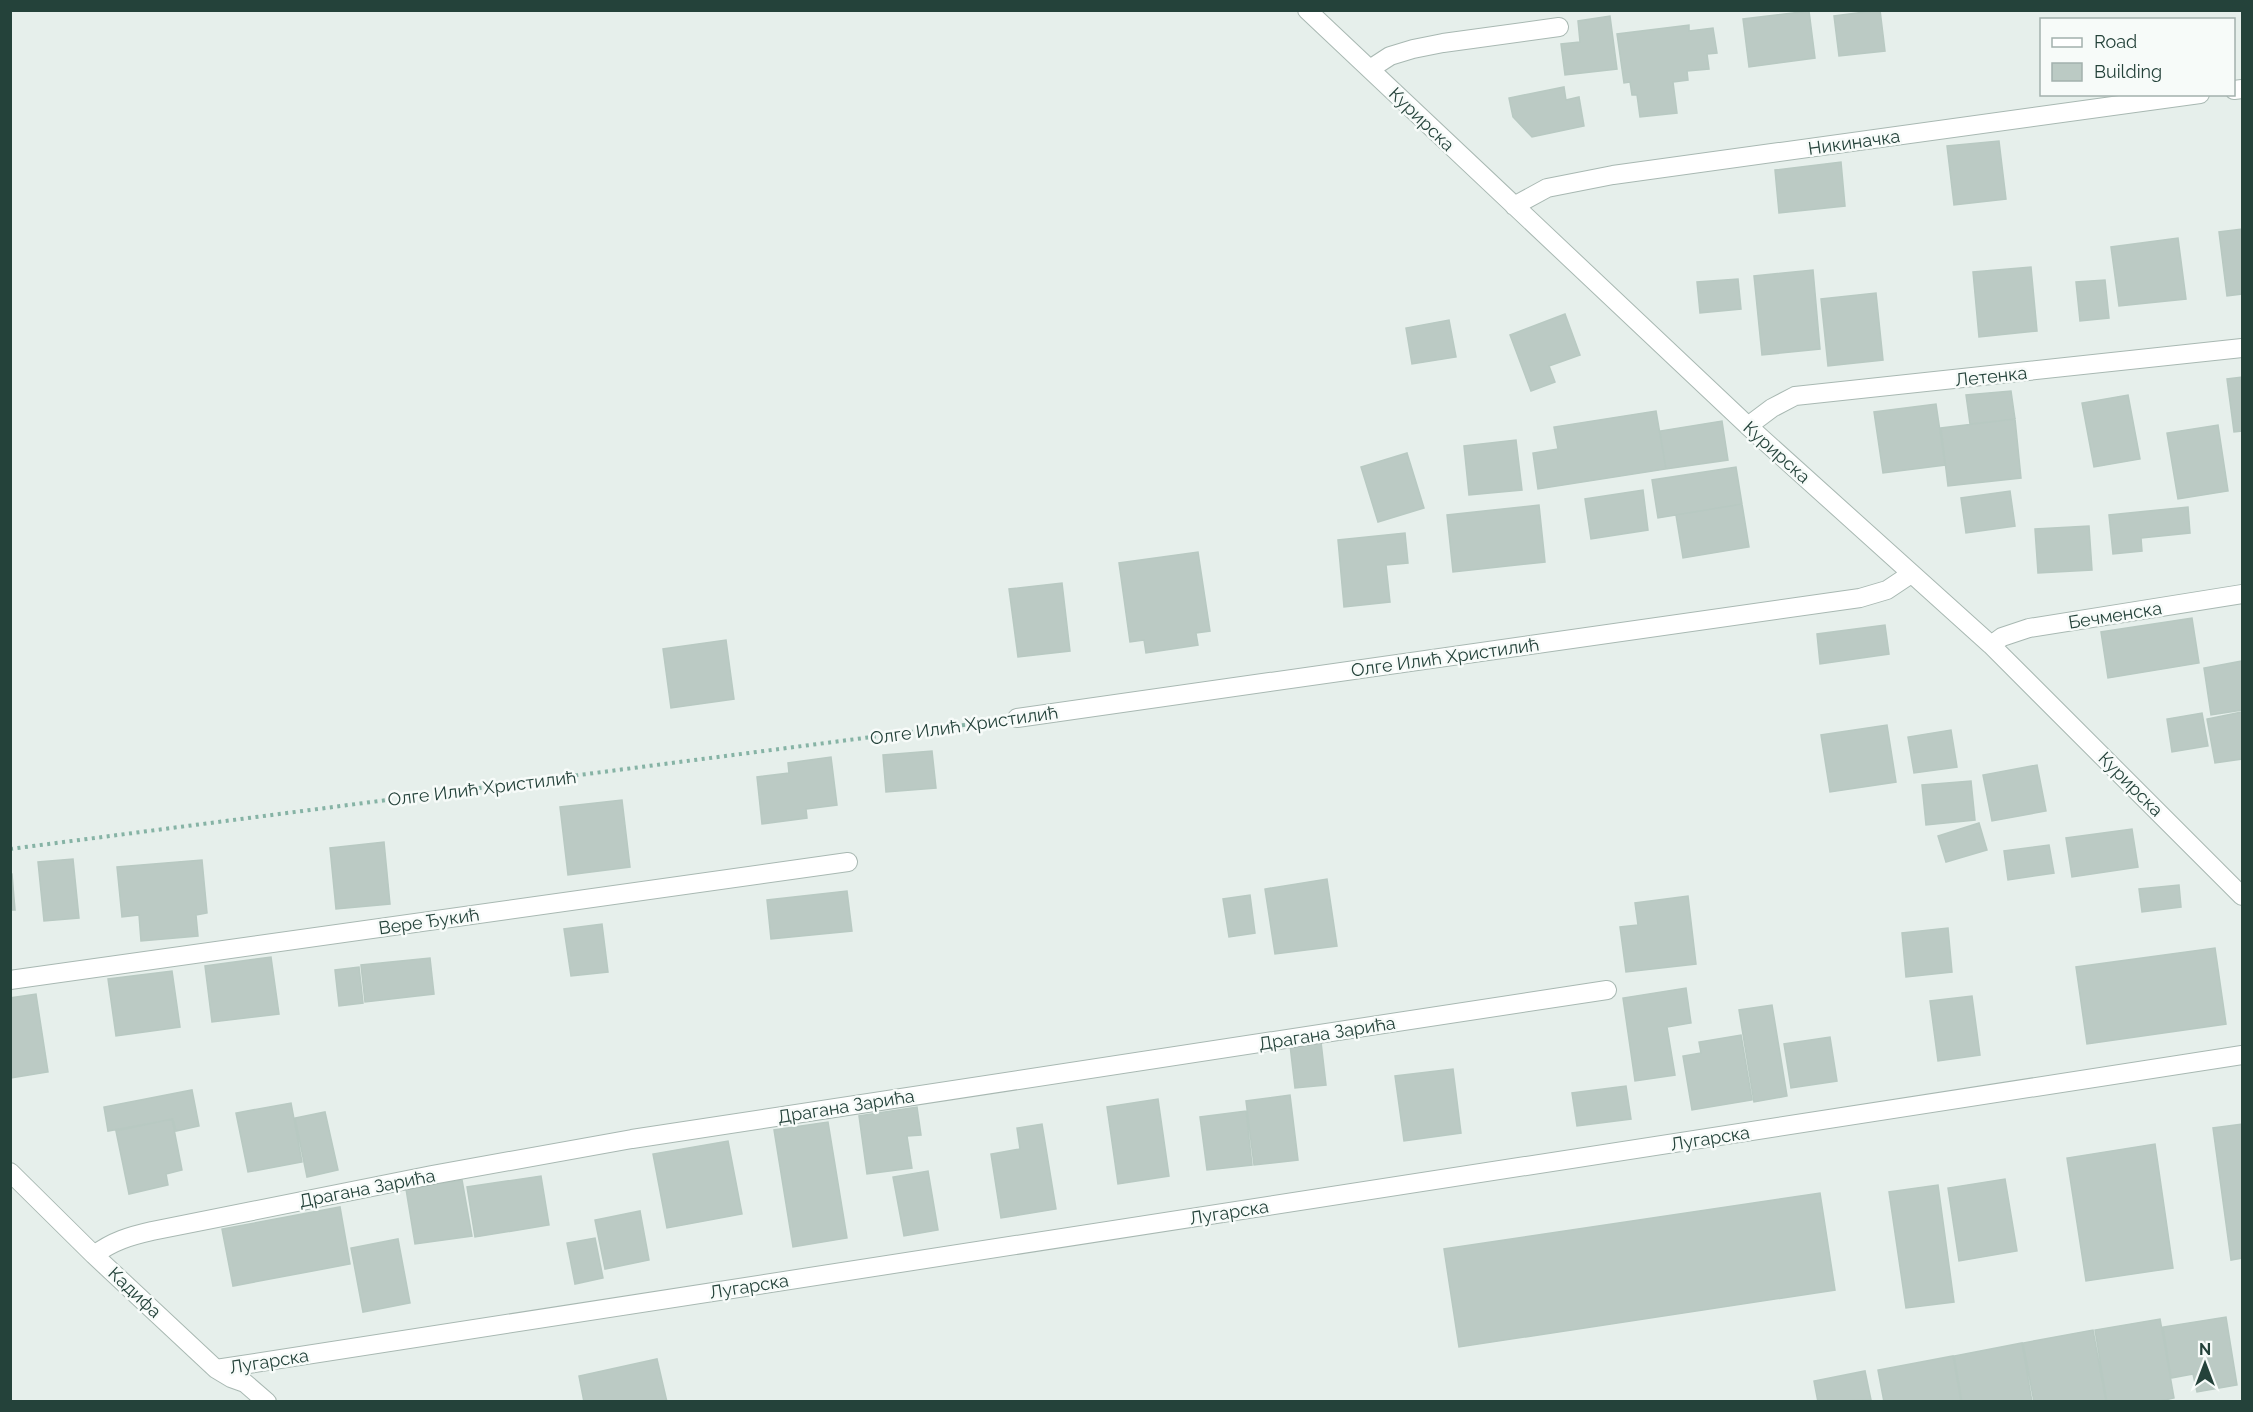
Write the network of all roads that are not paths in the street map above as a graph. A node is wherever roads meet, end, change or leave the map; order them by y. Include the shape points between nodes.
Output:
1 (1307, 10) edge
2 (1559, 27) dead end
3 (1370, 69) junction
4 (2185, 96) edge
5 (1514, 206) junction
6 (2242, 348) edge
7 (1748, 426) junction
8 (1911, 574) junction
9 (2242, 594) edge
10 (1990, 645) junction
11 (1017, 718) road end
12 (848, 862) dead end
13 (2242, 896) edge
14 (10, 980) edge
15 (1607, 990) dead end
16 (2242, 1055) edge
17 (10, 1172) edge
18 (94, 1255) junction
19 (216, 1369) junction
20 (267, 1401) edge

1 - 3 street, Курирска
2 - 3 street via 1413,49 1390,56
3 - 5 street, Курирска
4 - 5 street, Никиначка via 1613,174 1547,188
5 - 7 street, Курирска
6 - 7 street, Летенка via 1795,396
7 - 8 street, Курирска
8 - 10 street, Курирска
8 - 11 street, Олге Илић Христилић via 1887,590 1860,598
9 - 10 street, Бечменска via 2029,628
10 - 13 street, Курирска
12 - 14 street, Вере Ђукић
15 - 18 street, Драгана Зарића via 632,1139 135,1234 112,1242
16 - 19 street, Лугарска
17 - 18 street, Кадифа
18 - 19 street, Кадифа
19 - 20 street, Кадифа via 245,1383

